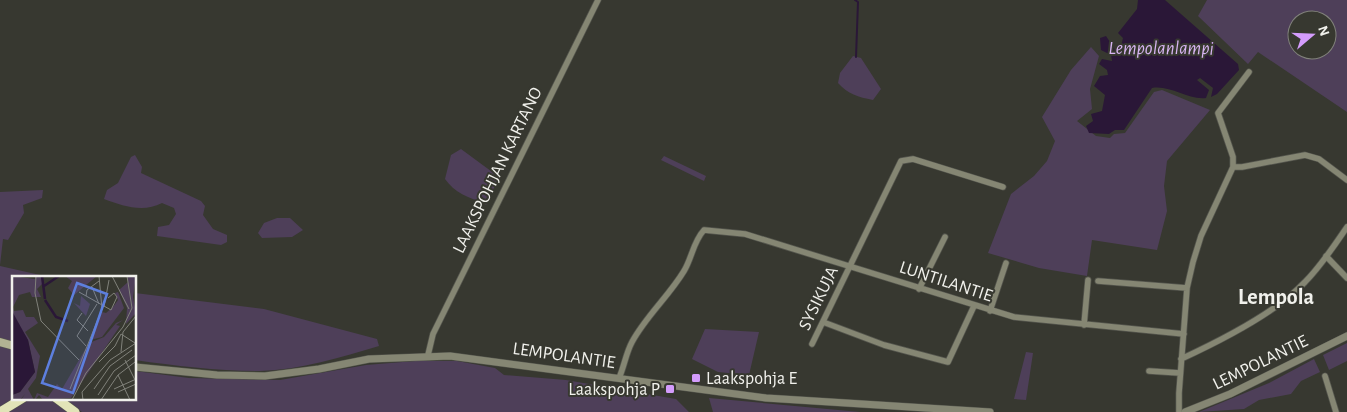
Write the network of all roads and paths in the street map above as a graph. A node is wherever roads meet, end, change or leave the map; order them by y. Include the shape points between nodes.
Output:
1 (598, 0) edge
2 (1249, 72) dead end
3 (1233, 166) junction
4 (1347, 180) edge
5 (1004, 188) dead end
6 (1347, 227) edge
7 (945, 237) dead end
8 (1326, 256) junction
9 (1006, 263) dead end
10 (851, 266) junction
11 (1347, 278) edge
12 (1088, 280) dead end
13 (1098, 281) dead end
14 (1188, 288) junction
15 (919, 289) junction
16 (974, 306) junction
17 (990, 311) junction
18 (823, 322) junction
19 (1084, 325) junction
20 (1184, 334) junction
21 (1347, 336) edge
22 (812, 344) dead end
23 (428, 355) junction
24 (1181, 359) junction
25 (136, 367) edge
26 (1149, 371) dead end
27 (1180, 373) junction
28 (1325, 376) dead end
29 (619, 378) junction
30 (20, 400) edge
31 (59, 400) edge
32 (0, 412) edge
33 (75, 412) edge
34 (990, 412) edge
35 (1179, 412) edge
36 (1185, 412) edge
37 (1336, 412) edge

1 - 23 street, LAAKSPOHJAN KARTANO via 433,334
2 - 3 street via 1218,113
3 - 4 street via 1305,155 1312,156
3 - 14 street via 1201,236
5 - 10 street, SYSIKUJA via 913,158 901,162
6 - 8 street
7 - 15 street
8 - 11 street
8 - 24 street via 1306,281 1278,304 1221,340
9 - 17 street
10 - 15 street, LUNTILANTIE
10 - 18 street, SYSIKUJA
10 - 29 street, LUNTILANTIE via 745,234 704,230 672,291 643,324 631,344
12 - 19 street
13 - 14 street
14 - 20 street
15 - 16 street, LUNTILANTIE
16 - 17 street, LUNTILANTIE
16 - 18 street via 948,362 886,346
17 - 19 street, LUNTILANTIE via 1032,320
18 - 22 street, SYSIKUJA
19 - 20 street, LUNTILANTIE
20 - 24 street
21 - 36 street, LEMPOLANTIE via 1230,394
23 - 25 street, LEMPOLANTIE via 369,359 265,376
23 - 29 street, LEMPOLANTIE via 489,359
24 - 27 street
26 - 27 street
27 - 35 street
28 - 37 street
29 - 34 street, LEMPOLANTIE via 766,398
30 - 32 highway
31 - 33 highway

